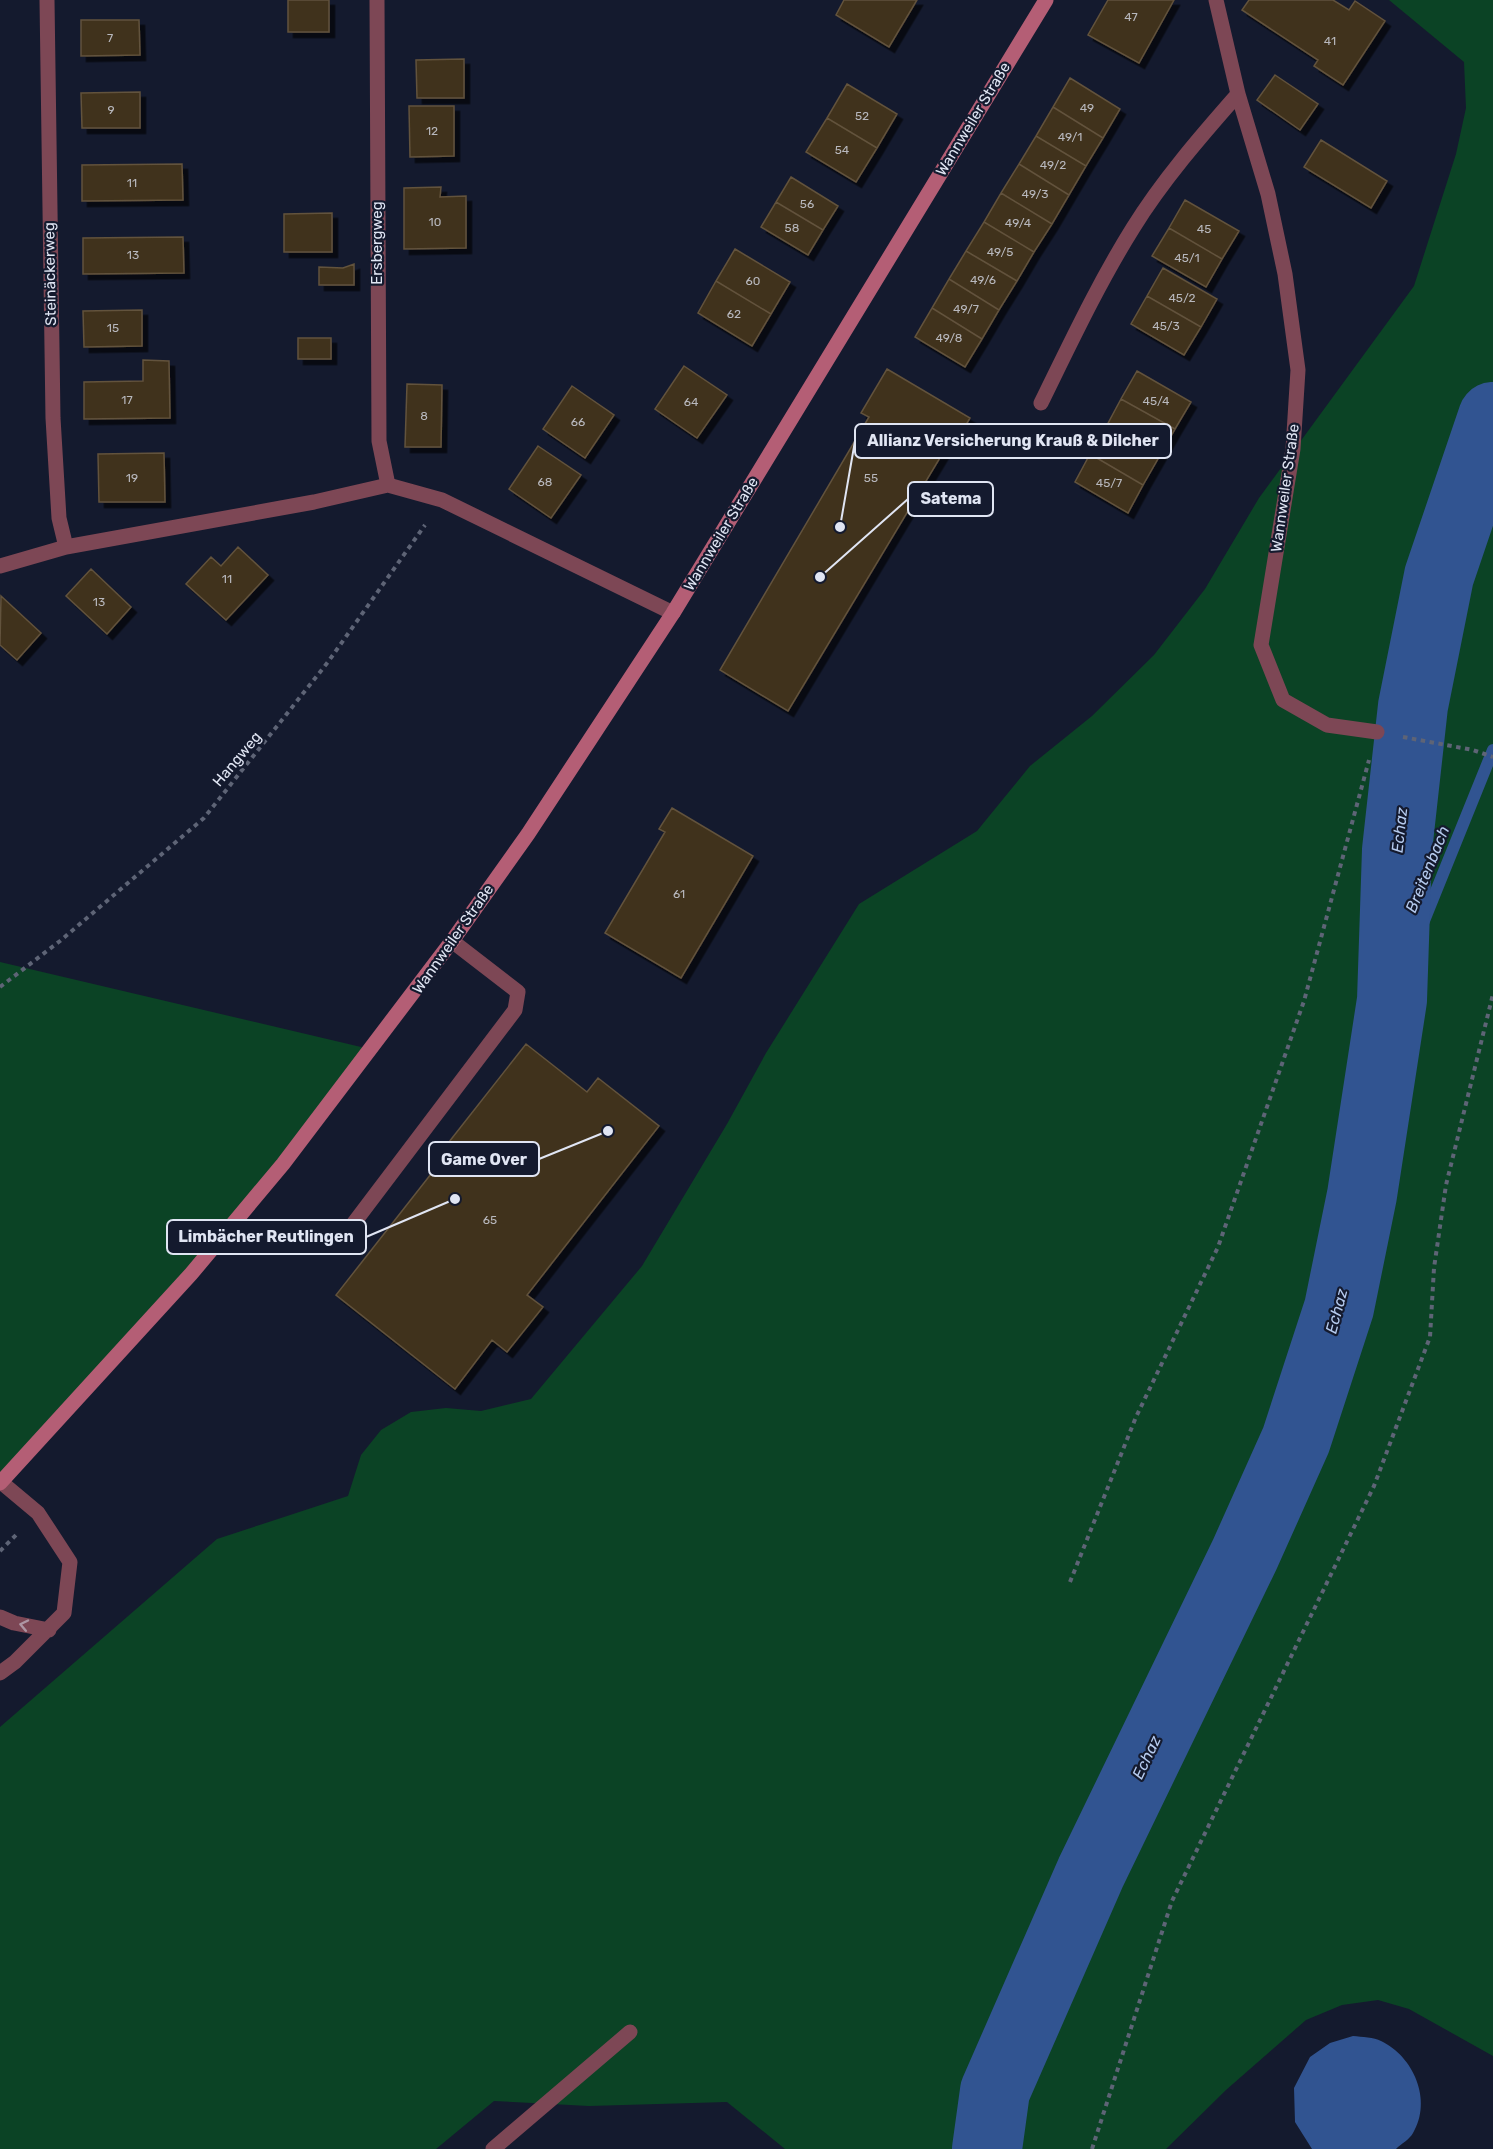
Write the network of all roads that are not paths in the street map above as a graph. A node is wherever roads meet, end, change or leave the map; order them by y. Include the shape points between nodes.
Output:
1 (47, 0) edge
2 (377, 0) edge
3 (1046, 0) edge
4 (1216, 0) edge
5 (1238, 94) junction
6 (1041, 403) dead end
7 (388, 485) junction
8 (66, 547) junction
9 (0, 566) edge
10 (673, 613) junction
11 (1377, 732) road end
12 (452, 941) junction
13 (341, 1240) dead end
14 (1, 1483) edge
15 (0, 1617) edge
16 (49, 1630) junction
17 (0, 1673) edge
18 (630, 2032) dead end
19 (493, 2149) edge

1 - 8 street, Steinäckerweg via 53,418 59,518
2 - 7 street, Ersbergweg via 379,441
3 - 10 main road, Wannweiler Straße
4 - 5 street, Wannweiler Straße
5 - 6 street via 1134,226 1091,301
5 - 11 street, Wannweiler Straße via 1285,274 1298,370 1293,449 1261,645 1283,700 1327,725
7 - 8 street
7 - 10 street via 442,500
8 - 9 street
10 - 12 main road, Wannweiler Straße via 528,834
12 - 13 street via 518,992 515,1010
12 - 14 main road, Wannweiler Straße via 283,1164 191,1274
14 - 16 street via 38,1513 70,1562 64,1612
16 -> 15 street
16 - 17 street
18 - 19 street

